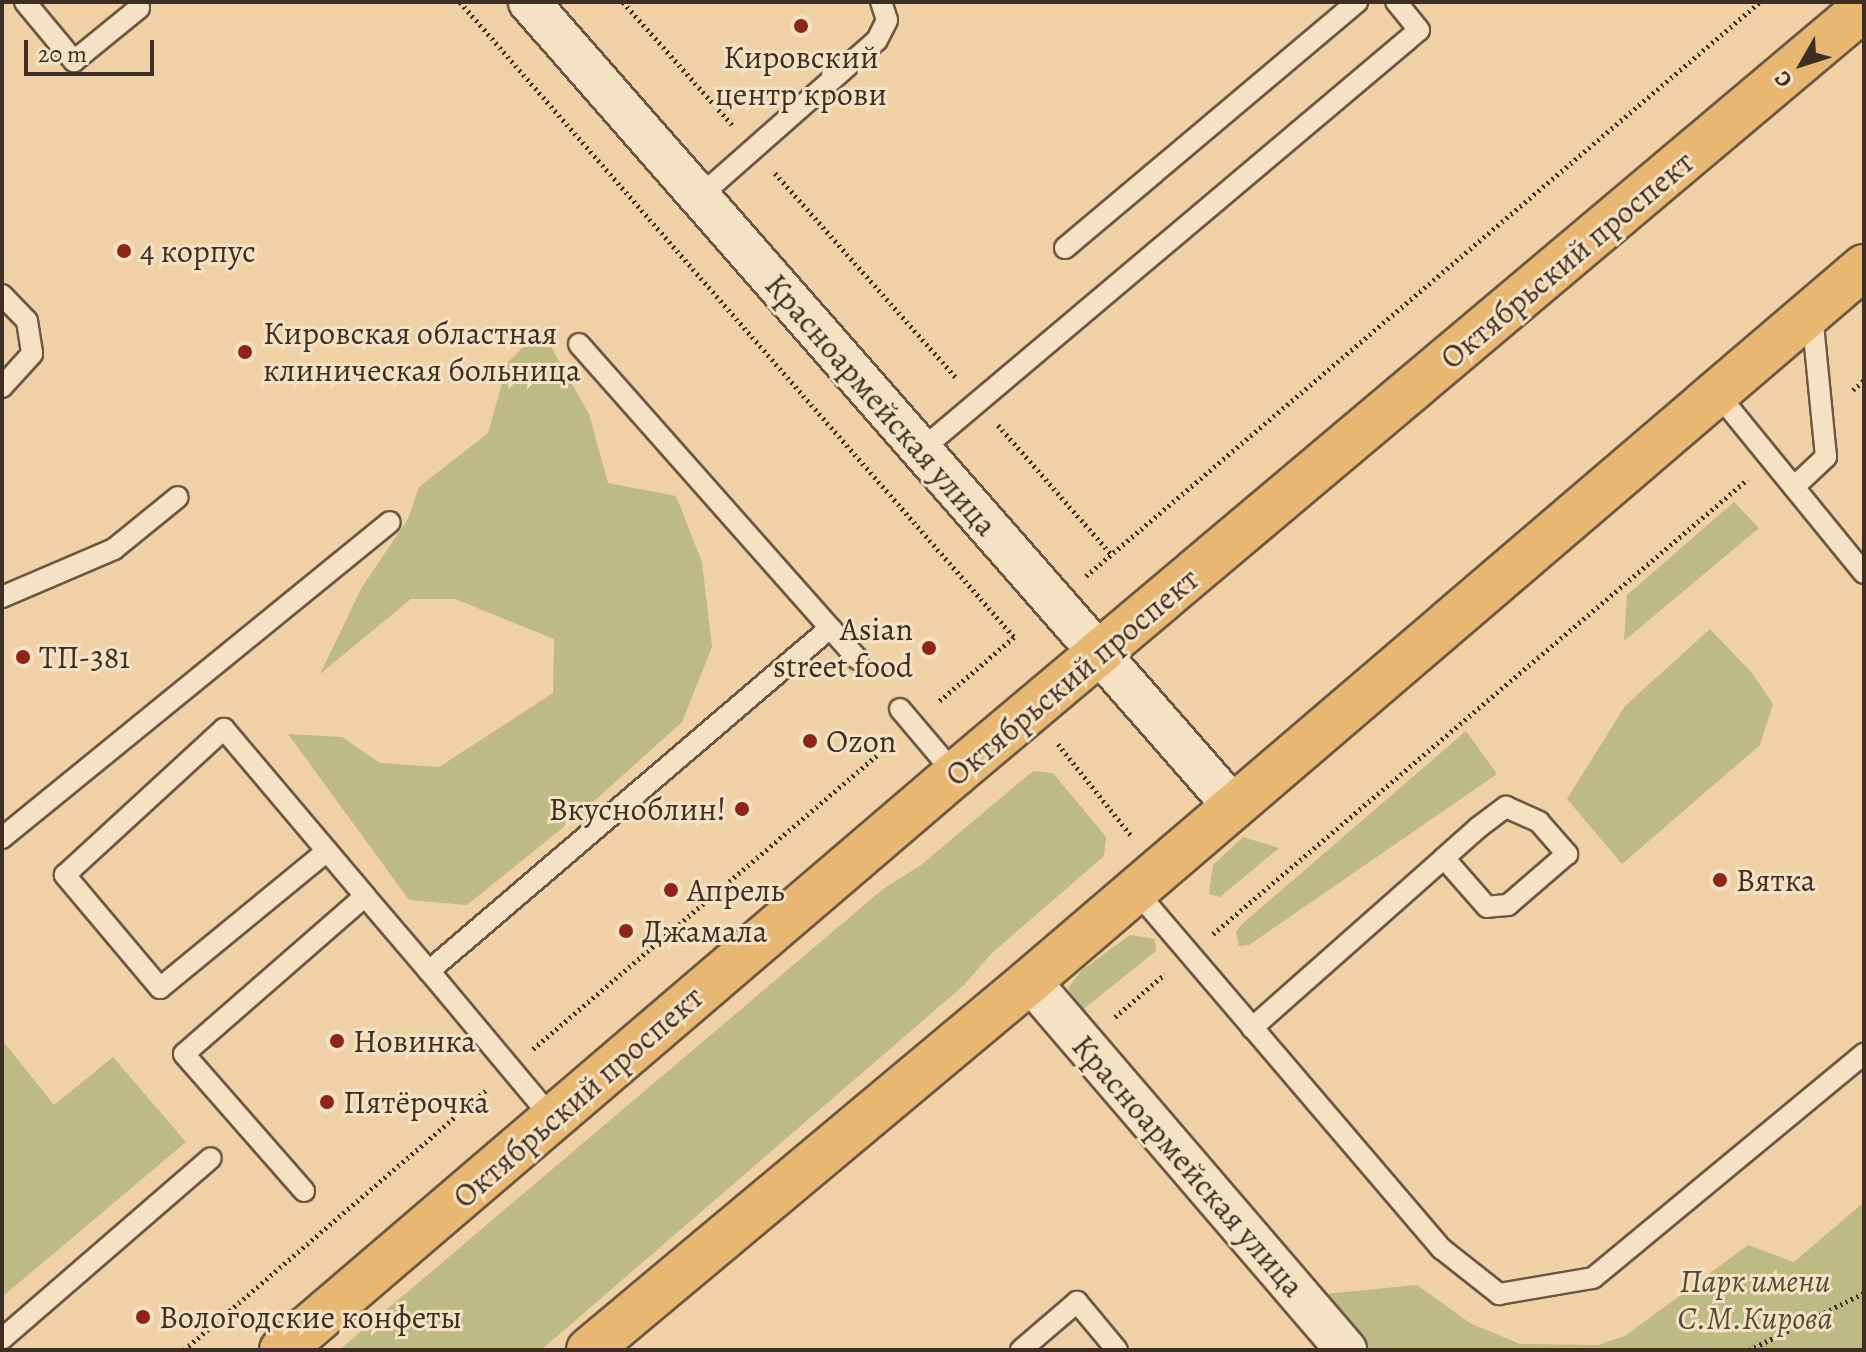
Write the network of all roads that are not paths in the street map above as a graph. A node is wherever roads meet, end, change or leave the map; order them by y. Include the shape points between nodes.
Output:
1 (25, 2) edge
2 (529, 2) edge
3 (881, 2) edge
4 (1357, 2) edge
5 (1396, 2) edge
6 (139, 8) dead end
7 (1864, 8) edge
8 (699, 197) junction
9 (1065, 248) dead end
10 (1864, 267) edge
11 (2, 295) edge
12 (1812, 312) junction
13 (579, 344) dead end
14 (2, 387) edge
15 (1717, 393) junction
16 (921, 450) junction
17 (1794, 487) junction
18 (178, 497) dead end
19 (390, 522) dead end
20 (1864, 573) edge
21 (2, 597) edge
22 (830, 628) junction
23 (1100, 655) junction
24 (858, 659) dead end
25 (906, 717) road end
26 (955, 774) junction
27 (1234, 807) junction
28 (2, 838) edge
29 (327, 851) junction
30 (1444, 858) junction
31 (1136, 891) junction
32 (365, 896) junction
33 (429, 971) junction
34 (1030, 981) junction
35 (1252, 1028) junction
36 (1864, 1054) edge
37 (552, 1118) junction
38 (211, 1158) dead end
39 (304, 1191) dead end
40 (2, 1339) edge
41 (1337, 1347) edge
42 (282, 1350) edge
43 (589, 1350) edge
44 (1021, 1350) edge
45 (1117, 1350) edge

1 - 6 lane via 74,61
2 - 8 street, Красноармейская улица
3 - 8 lane via 887,20 877,40
4 - 9 lane
5 - 16 lane via 1419,30
7 - 23 main road, Октябрьский проспект
8 - 16 street, Красноармейская улица
10 - 12 main road
11 - 14 lane via 27,321 32,354
12 - 15 main road
12 - 17 lane via 1826,457
13 - 22 lane
15 - 17 lane
15 - 27 main road
16 - 23 street, Красноармейская улица
17 - 20 lane
18 - 21 lane via 114,549
19 - 28 lane
22 - 24 lane
22 - 33 lane
23 - 26 main road, Октябрьский проспект
23 - 27 street, Красноармейская улица
25 - 26 lane
26 - 37 main road, Октябрьский проспект
27 - 31 main road
29 - 29 lane via 224,729 65,875 160,988
29 - 32 lane
30 - 30 lane via 1506,807 1539,822 1567,854 1508,905 1487,907
30 - 35 lane
31 - 34 main road
31 - 35 lane
32 - 33 lane
32 - 39 lane via 184,1054
33 - 37 lane
34 - 41 street, Красноармейская улица
34 - 43 main road
35 - 36 lane via 1442,1249 1499,1294 1593,1278
37 - 42 main road, Октябрьский проспект
38 - 40 lane
44 - 45 lane via 1077,1302

